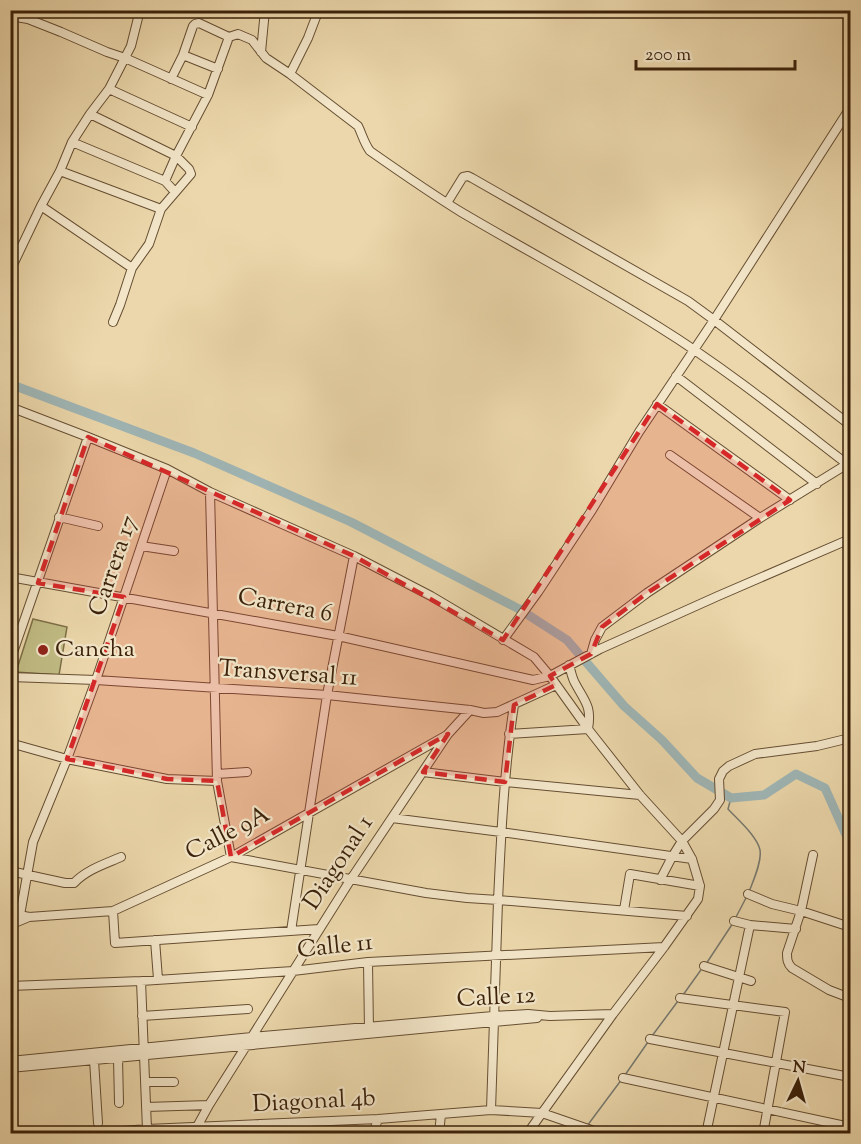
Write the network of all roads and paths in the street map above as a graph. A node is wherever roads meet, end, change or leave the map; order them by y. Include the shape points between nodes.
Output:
1 (140, 10) edge
2 (265, 10) edge
3 (320, 10) edge
4 (10, 16) edge
5 (229, 37) junction
6 (261, 51) junction
7 (183, 55) junction
8 (125, 58) junction
9 (218, 69) junction
10 (290, 74) junction
11 (171, 79) junction
12 (108, 89) junction
13 (208, 95) junction
14 (850, 108) edge
15 (90, 114) junction
16 (192, 127) junction
17 (72, 142) junction
18 (176, 156) junction
19 (60, 171) junction
20 (165, 181) junction
21 (175, 192) junction
22 (447, 203) junction
23 (41, 206) junction
24 (161, 209) junction
25 (11, 268) edge
26 (132, 268) junction
27 (714, 320) junction
28 (113, 322) dead end
29 (693, 350) junction
30 (676, 376) junction
31 (657, 404) junction
32 (10, 407) edge
33 (850, 425) edge
34 (88, 437) junction
35 (670, 455) dead end
36 (849, 463) edge
37 (167, 469) junction
38 (817, 484) junction
39 (210, 492) junction
40 (790, 500) junction
41 (59, 517) junction
42 (760, 518) junction
43 (98, 526) dead end
44 (850, 539) edge
45 (141, 546) junction
46 (174, 551) dead end
47 (354, 556) junction
48 (10, 577) edge
49 (38, 583) junction
50 (124, 597) junction
51 (213, 613) junction
52 (338, 636) junction
53 (503, 640) junction
54 (591, 654) junction
55 (10, 662) edge
56 (569, 665) junction
57 (550, 676) junction
58 (10, 677) edge
59 (96, 680) junction
60 (556, 685) junction
61 (215, 688) junction
62 (327, 695) junction
63 (514, 705) junction
64 (470, 710) junction
65 (588, 729) junction
66 (509, 734) junction
67 (448, 735) junction
68 (850, 738) edge
69 (10, 743) edge
70 (67, 759) junction
71 (247, 772) dead end
72 (423, 772) junction
73 (217, 778) junction
74 (505, 782) junction
75 (640, 795) junction
76 (309, 813) junction
77 (392, 818) junction
78 (501, 832) junction
79 (682, 841) junction
80 (813, 855) dead end
81 (121, 857) dead end
82 (231, 857) junction
83 (672, 857) junction
84 (692, 859) junction
85 (300, 870) junction
86 (10, 871) edge
87 (27, 875) junction
88 (351, 879) junction
89 (660, 880) junction
90 (700, 886) junction
91 (748, 894) dead end
92 (498, 900) junction
93 (624, 910) junction
94 (112, 911) junction
95 (801, 911) junction
96 (10, 913) edge
97 (20, 915) junction
98 (687, 916) junction
99 (29, 917) junction
100 (734, 921) dead end
101 (10, 925) edge
102 (750, 925) junction
103 (847, 926) dead end
104 (320, 929) junction
105 (796, 929) junction
106 (291, 931) junction
107 (155, 940) junction
108 (664, 947) junction
109 (496, 956) junction
110 (368, 962) junction
111 (704, 966) dead end
112 (293, 971) junction
113 (739, 978) junction
114 (158, 980) junction
115 (141, 981) junction
116 (751, 981) dead end
117 (10, 986) edge
118 (680, 998) dead end
119 (850, 998) edge
120 (733, 1006) junction
121 (248, 1009) dead end
122 (613, 1014) junction
123 (142, 1016) junction
124 (493, 1019) junction
125 (369, 1030) junction
126 (252, 1037) junction
127 (650, 1039) dead end
128 (246, 1046) junction
129 (144, 1052) junction
130 (723, 1054) junction
131 (118, 1058) junction
132 (74, 1059) junction
133 (94, 1060) junction
134 (10, 1062) edge
135 (776, 1064) junction
136 (10, 1068) edge
137 (850, 1077) edge
138 (623, 1078) dead end
139 (145, 1082) junction
140 (174, 1082) dead end
141 (713, 1098) junction
142 (119, 1103) dead end
143 (209, 1105) junction
144 (146, 1107) junction
145 (491, 1110) junction
146 (767, 1110) junction
147 (542, 1113) junction
148 (441, 1114) junction
149 (378, 1119) junction
150 (98, 1124) dead end
151 (260, 1124) junction
152 (850, 1127) edge
153 (147, 1129) junction
154 (195, 1130) edge
155 (599, 1133) edge
156 (88, 1134) edge
157 (258, 1134) edge
158 (373, 1134) edge
159 (439, 1134) edge
160 (527, 1134) edge
161 (706, 1134) edge
162 (763, 1134) edge

1 - 8 street
2 - 6 street
3 - 10 street
4 - 8 street via 28,19
5 - 6 street via 238,34 252,40
5 - 7 street via 195,24
5 - 9 street
6 - 10 street
7 - 9 street
7 - 11 street
8 - 11 street
8 - 12 street
9 - 13 street
10 - 22 street via 358,126 370,151
11 - 13 street
12 - 15 street
12 - 16 street
13 - 16 street
14 - 27 street
15 - 17 street
15 - 18 street
16 - 18 street
17 - 19 street
17 - 20 street
18 - 20 street
18 - 21 street via 191,174
19 - 23 street
19 - 24 street
20 - 21 street
21 - 24 street
22 - 27 street via 463,177 468,176 688,301
22 - 29 street via 584,281
23 - 25 street
23 - 26 street
24 - 26 street via 149,244
26 - 28 street
27 - 29 street
27 - 33 street
29 - 30 street
29 - 36 street
30 - 31 street
30 - 38 street
31 - 40 street
31 - 53 street via 538,592
32 - 34 street
34 - 37 street
34 - 41 street
35 - 42 street
36 - 38 street
37 - 39 street
37 - 45 street, Carrera 17
38 - 40 street
39 - 47 street
39 - 51 street
40 - 42 street
41 - 43 street
41 - 49 street
42 - 54 street via 602,627
44 - 54 street
45 - 46 street
45 - 50 street, Carrera 17
47 - 52 street
47 - 53 street
48 - 49 street, Carrera 6
49 - 50 street, Carrera 6
49 - 55 street
50 - 51 street, Carrera 6
50 - 59 street, Carrera 17
51 - 52 street, Carrera 6
51 - 61 street
52 - 57 street, Carrera 6 via 533,680
52 - 62 street
53 - 57 street via 534,657
54 - 56 street
56 - 57 street
56 - 65 street via 587,702
57 - 60 street
58 - 59 street, Transversal 11
59 - 61 street, Transversal 11
59 - 70 street, Carrera 17
60 - 63 street, Transversal 11
60 - 65 street
61 - 62 street, Transversal 11
61 - 73 street
62 - 64 street, Transversal 11
62 - 76 street
63 - 64 street, Transversal 11 via 497,712
63 - 66 street
64 - 67 street, Diagonal 1
65 - 66 street
65 - 75 street
66 - 74 street
67 - 72 street, Diagonal 1
67 - 76 street, Calle 9A
68 - 79 street via 755,754 729,766 719,779 720,800
69 - 70 street
70 - 73 street via 167,779
70 - 87 street, Carrera 17 via 33,842
71 - 73 street
72 - 74 street
72 - 77 street, Diagonal 1
73 - 82 street
74 - 75 street
74 - 78 street
75 - 79 street
76 - 82 street, Calle 9A
76 - 85 street
77 - 78 street
77 - 88 street, Diagonal 1
78 - 83 street
78 - 92 street
79 - 83 street
79 - 84 street
80 - 95 street
81 - 87 street via 74,883
82 - 85 street
82 - 94 street, Calle 9A
83 - 84 street
83 - 89 street
84 - 90 street
85 - 88 street
85 - 106 street
86 - 87 street
87 - 97 street, Carrera 17
88 - 92 street via 426,893
88 - 104 street, Diagonal 1
89 - 90 street
89 - 93 street via 630,874
90 - 98 street via 698,899
91 - 95 street
92 - 93 street
92 - 109 street
93 - 98 street
94 - 99 street, Calle 9A
94 - 107 street via 115,943
95 - 103 street
95 - 105 street
96 - 97 street, Calle 9A
97 - 99 street, Calle 9A
98 - 108 street
99 - 101 street
100 - 102 street
102 - 105 street
102 - 113 street
104 - 106 street
104 - 112 street, Diagonal 1
105 - 119 street via 787,953 789,965
106 - 107 street
107 - 114 street
108 - 109 street, Calle 11
108 - 122 street
109 - 110 street, Calle 11
109 - 124 street
110 - 112 street, Calle 11
110 - 125 street
111 - 113 street
112 - 114 street, Calle 11
112 - 126 street, Diagonal 1
113 - 116 street
113 - 120 street
114 - 115 street, Calle 11
115 - 117 street, Calle 11
115 - 123 street
118 - 120 street
120 - 130 street
120 - 135 street via 785,1012
121 - 123 street
122 - 124 street, Calle 12 via 528,1014
122 - 147 street
123 - 129 street
124 - 125 street, Calle 12
124 - 145 street
125 - 126 street, Calle 12
125 - 128 street, Calle 12
126 - 128 street, Diagonal 1
126 - 129 street, Calle 12
127 - 130 street
128 - 129 street, Calle 12
128 - 143 street, Diagonal 1
129 - 131 street, Calle 12
129 - 132 street, Calle 12
129 - 139 street
130 - 135 street
130 - 141 street
131 - 133 street, Calle 12
131 - 142 street
132 - 133 street, Calle 12
132 - 134 street, Calle 12
132 - 136 street, Calle 12
133 - 150 street
135 - 137 street
135 - 146 street
138 - 141 street
139 - 140 street
139 - 144 street
141 - 146 street
141 - 161 street
143 - 144 street
143 - 154 street, Diagonal 1
144 - 153 street
145 - 147 street, Diagonal 4b
145 - 148 street, Diagonal 4b
146 - 152 street
146 - 162 street
147 - 155 street, Diagonal 4b
147 - 160 street
148 - 149 street, Diagonal 4b
148 - 159 street
149 - 151 street, Diagonal 4b
149 - 158 street
151 - 154 street, Diagonal 4b
151 - 157 street
153 - 154 street, Diagonal 4b
153 - 156 street, Diagonal 4b

